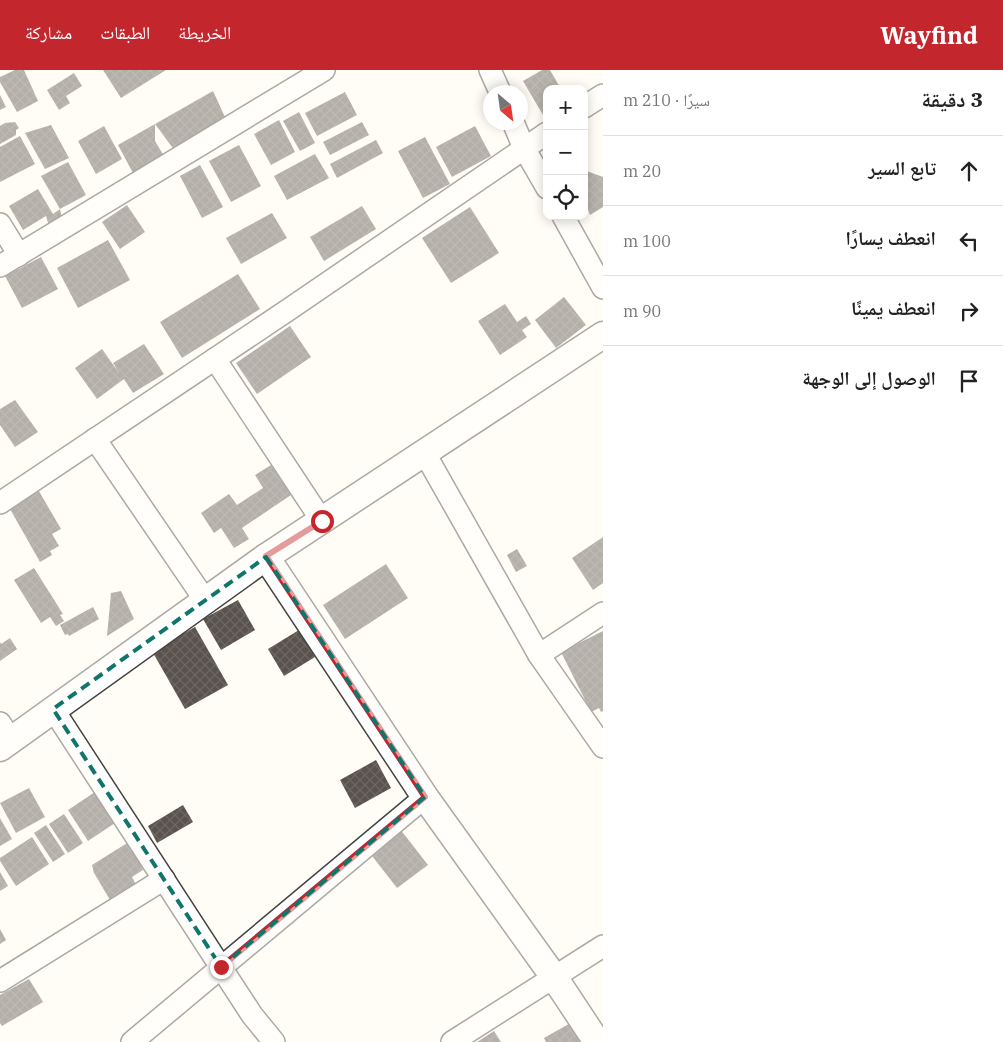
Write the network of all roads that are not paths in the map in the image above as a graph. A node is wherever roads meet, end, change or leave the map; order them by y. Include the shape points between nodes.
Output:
1 (324, 70) edge
2 (490, 70) edge
3 (497, 85) edge
4 (603, 94) edge
5 (588, 104) edge
6 (516, 130) edge
7 (543, 136) edge
8 (524, 148) junction
9 (543, 181) edge
10 (565, 220) edge
11 (0, 224) edge
12 (19, 255) junction
13 (0, 266) edge
14 (603, 288) edge
15 (603, 335) edge
16 (215, 359) junction
17 (95, 439) junction
18 (424, 452) junction
19 (0, 503) edge
20 (322, 521) junction
21 (266, 556) junction
22 (205, 600) junction
23 (603, 613) edge
24 (539, 655) junction
25 (53, 709) junction
26 (4, 737) edge
27 (603, 747) edge
28 (425, 797) junction
29 (164, 879) junction
30 (603, 946) edge
31 (221, 967) junction
32 (554, 977) junction
33 (0, 980) edge
34 (132, 1042) edge
35 (274, 1042) edge
36 (452, 1042) edge
37 (597, 1042) edge

1 - 12 street
2 - 3 street
4 - 5 street
6 - 8 street
7 - 8 street
8 - 9 street
8 - 16 street
10 - 14 street
11 - 12 street
12 - 13 street
15 - 18 street
16 - 17 street
16 - 20 street
17 - 19 street
17 - 22 street
18 - 20 street
18 - 24 street
20 - 21 street
21 - 22 street
21 - 28 street
22 - 25 street
23 - 24 street
24 - 27 street
25 - 26 street
25 - 29 street
28 - 31 street
28 - 32 street
29 - 31 street
29 - 33 street
30 - 32 street
31 - 34 street
31 - 35 street
32 - 36 street
32 - 37 street

